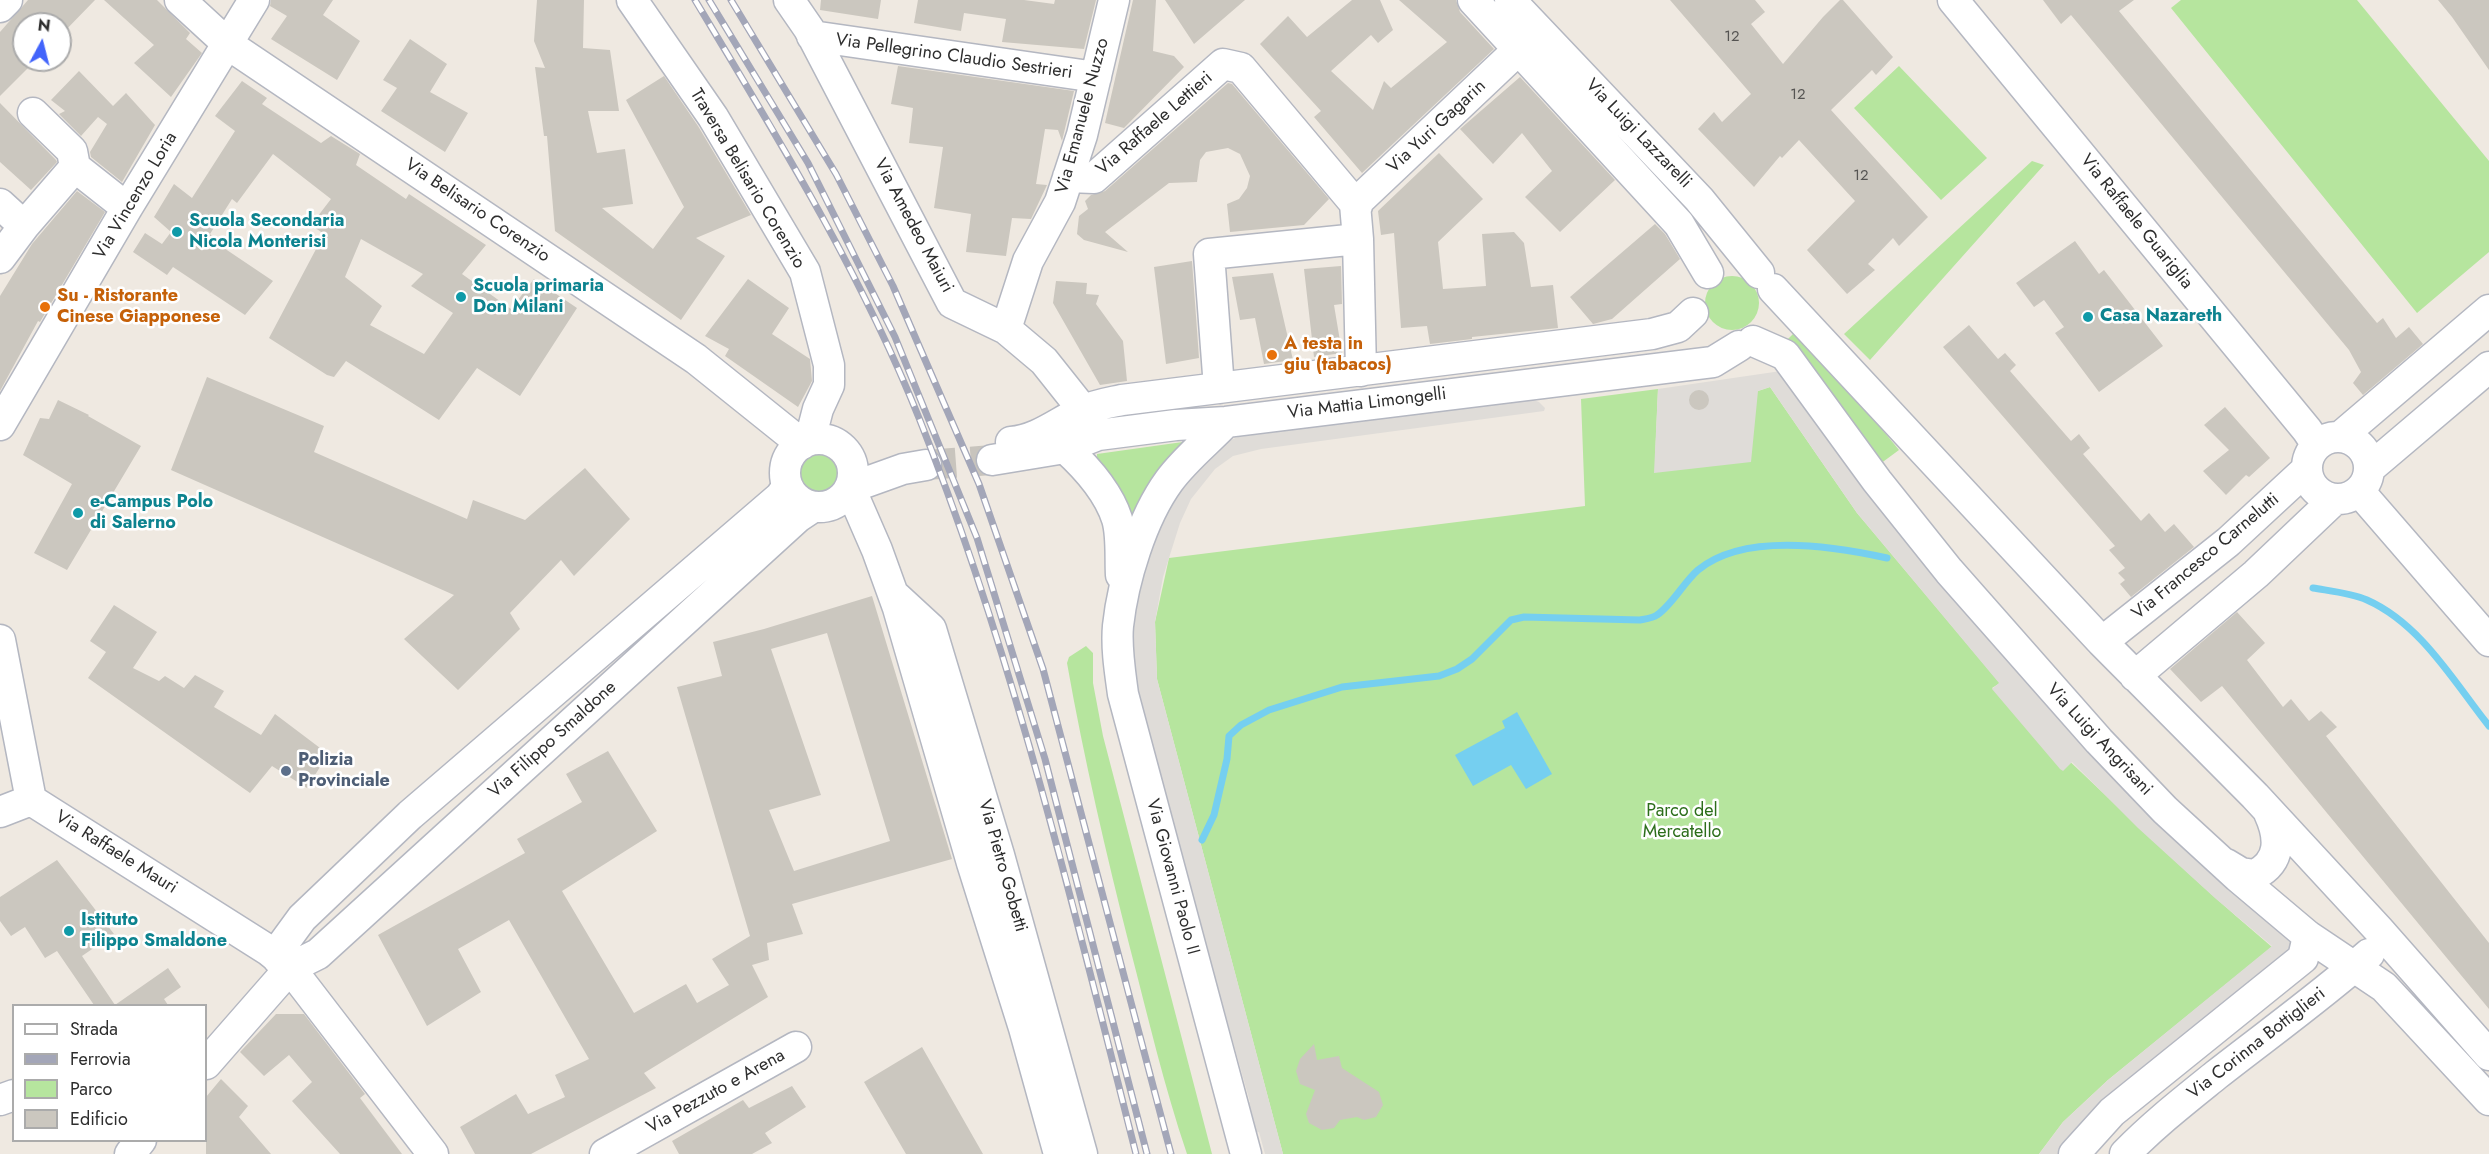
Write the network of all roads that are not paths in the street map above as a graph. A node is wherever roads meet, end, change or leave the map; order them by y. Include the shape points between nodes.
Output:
1 (7, 0) edge
2 (180, 0) edge
3 (254, 0) edge
4 (632, 0) edge
5 (789, 0) edge
6 (1114, 0) edge
7 (1473, 0) edge
8 (1510, 0) edge
9 (1953, 0) edge
10 (0, 8) edge
11 (812, 36) junction
12 (229, 45) junction
13 (1519, 49) junction
14 (1096, 77) junction
15 (33, 112) dead end
16 (75, 167) junction
17 (1068, 177) junction
18 (0, 204) edge
19 (1356, 205) junction
20 (127, 208) junction
21 (24, 226) junction
22 (1358, 239) junction
23 (0, 258) edge
24 (1708, 273) junction
25 (1766, 281) junction
26 (2489, 310) edge
27 (1693, 313) junction
28 (1006, 329) junction
29 (1746, 343) junction
30 (2489, 367) edge
31 (1361, 371) junction
32 (1219, 388) junction
33 (1083, 410) junction
34 (1226, 422) junction
35 (0, 425) edge
36 (806, 442) junction
37 (1065, 448) junction
38 (2321, 450) junction
39 (846, 452) junction
40 (2355, 486) junction
41 (787, 487) junction
42 (850, 488) junction
43 (813, 507) junction
44 (1123, 598) junction
45 (0, 640) edge
46 (2489, 641) edge
47 (2102, 642) junction
48 (2136, 676) junction
49 (31, 800) junction
50 (2268, 811) junction
51 (0, 812) edge
52 (982, 849) junction
53 (2220, 861) junction
54 (2378, 929) junction
55 (2308, 936) junction
56 (284, 963) junction
57 (2354, 967) junction
58 (796, 1047) dead end
59 (2489, 1055) edge
60 (207, 1063) edge
61 (2489, 1100) edge
62 (139, 1142) edge
63 (130, 1154) edge
64 (433, 1154) edge
65 (605, 1154) edge
66 (1059, 1154) edge
67 (1082, 1154) edge
68 (1246, 1154) edge
69 (2074, 1154) edge
70 (2125, 1154) edge

1 - 10 street
2 - 12 street, Via Belisario Corenzio
3 - 12 street, Via Vincenzo Loria
4 - 36 street, Traversa Belisario Corenzio via 713,117 805,272 829,365 829,385
5 - 11 street, Via Amedeo Maiuri
6 - 14 street, Via Emanuele Nuzzo
7 - 13 street, Via Luigi Lazzarelli
8 - 25 street, Via Luigi Lazzarelli via 1699,199
9 - 38 street, Via Raffaele Guariglia
11 - 14 street, Via Pellegrino Claudio Sestrieri
11 - 28 street, Via Amedeo Maiuri via 952,303
12 - 20 street, Via Vincenzo Loria
12 - 36 street, Via Belisario Corenzio via 696,358
13 - 19 street, Via Yuri Gagarin
13 - 24 street, Via Luigi Lazzarelli via 1679,224
14 - 17 street, Via Emanuele Nuzzo
15 - 16 street via 72,151
16 - 20 street
16 - 21 street
17 - 19 street, Via Raffaele Lettieri via 1094,178 1223,64 1241,68
17 - 28 street, Via Emanuele Nuzzo via 1060,202 1028,261
18 - 21 street
19 - 22 street
20 - 35 street, Via Vincenzo Loria
21 - 23 street
22 - 31 street
22 - 32 street via 1209,254
24 - 25 street via 1728,265 1750,268
24 - 27 street via 1695,291
25 - 29 street via 1774,311 1762,334
25 - 47 street
26 - 38 street, Via Francesco Carnelutti
27 - 29 street via 1709,338 1726,345
27 - 31 street, Via Mattia Limongelli via 1678,327 1652,334
28 - 33 street, Via Amedeo Maiuri via 1044,361
29 - 34 street, Via Mattia Limongelli via 1713,362
29 - 53 street, Via Luigi Angrisani via 1785,355 1949,571 2099,741
30 - 40 street
31 - 32 street, Via Mattia Limongelli
32 - 33 street, Via Mattia Limongelli via 1122,400
33 - 37 street, Via Mattia Limongelli via 1048,430 989,452
34 - 37 street, Via Mattia Limongelli via 1098,435
34 - 44 street, Via Giovanni Paolo II via 1182,465 1157,499 1142,529
36 - 39 street via 824,440
36 - 41 street via 794,450 785,467
37 - 44 street, Via Giovanni Paolo II via 1087,469 1117,520
38 - 40 street via 2356,442 2363,449
38 - 40 street, Via Raffaele Guariglia via 2311,483 2318,492 2326,497
38 - 47 street, Via Francesco Carnelutti via 2228,542
39 - 42 street via 853,468
39 - 42 street via 924,458
40 - 46 street
40 - 48 street
41 - 43 street via 803,504
41 - 56 street, Via Filippo Smaldone via 410,815 302,918 287,937
42 - 43 street via 835,504
42 - 52 street, Via Pietro Gobetti via 893,594
43 - 56 street, Via Filippo Smaldone via 318,954
44 - 68 street, Via Giovanni Paolo II via 1118,627 1123,694
45 - 49 street
47 - 48 street
48 - 50 street
49 - 51 street
49 - 56 street, Via Raffaele Mauri
50 - 53 street via 2278,841 2266,867 2255,875 2244,874
50 - 54 street
52 - 66 street, Via Pietro Gobetti
52 - 67 street, Via Pietro Gobetti
53 - 55 street, Via Luigi Angrisani
54 - 57 street, Via Corinna Bottiglieri via 2373,950
54 - 59 street
55 - 57 street, Via Luigi Angrisani
55 - 69 street, Via Corinna Bottiglieri via 2303,958 2112,1112
56 - 60 street
56 - 64 street, Via Raffaele Mauri
57 - 61 street, Via Luigi Angrisani via 2384,987
57 - 70 street, Via Corinna Bottiglieri via 2198,1090
58 - 65 street, Via Pezzuto e Arena
62 - 63 street

